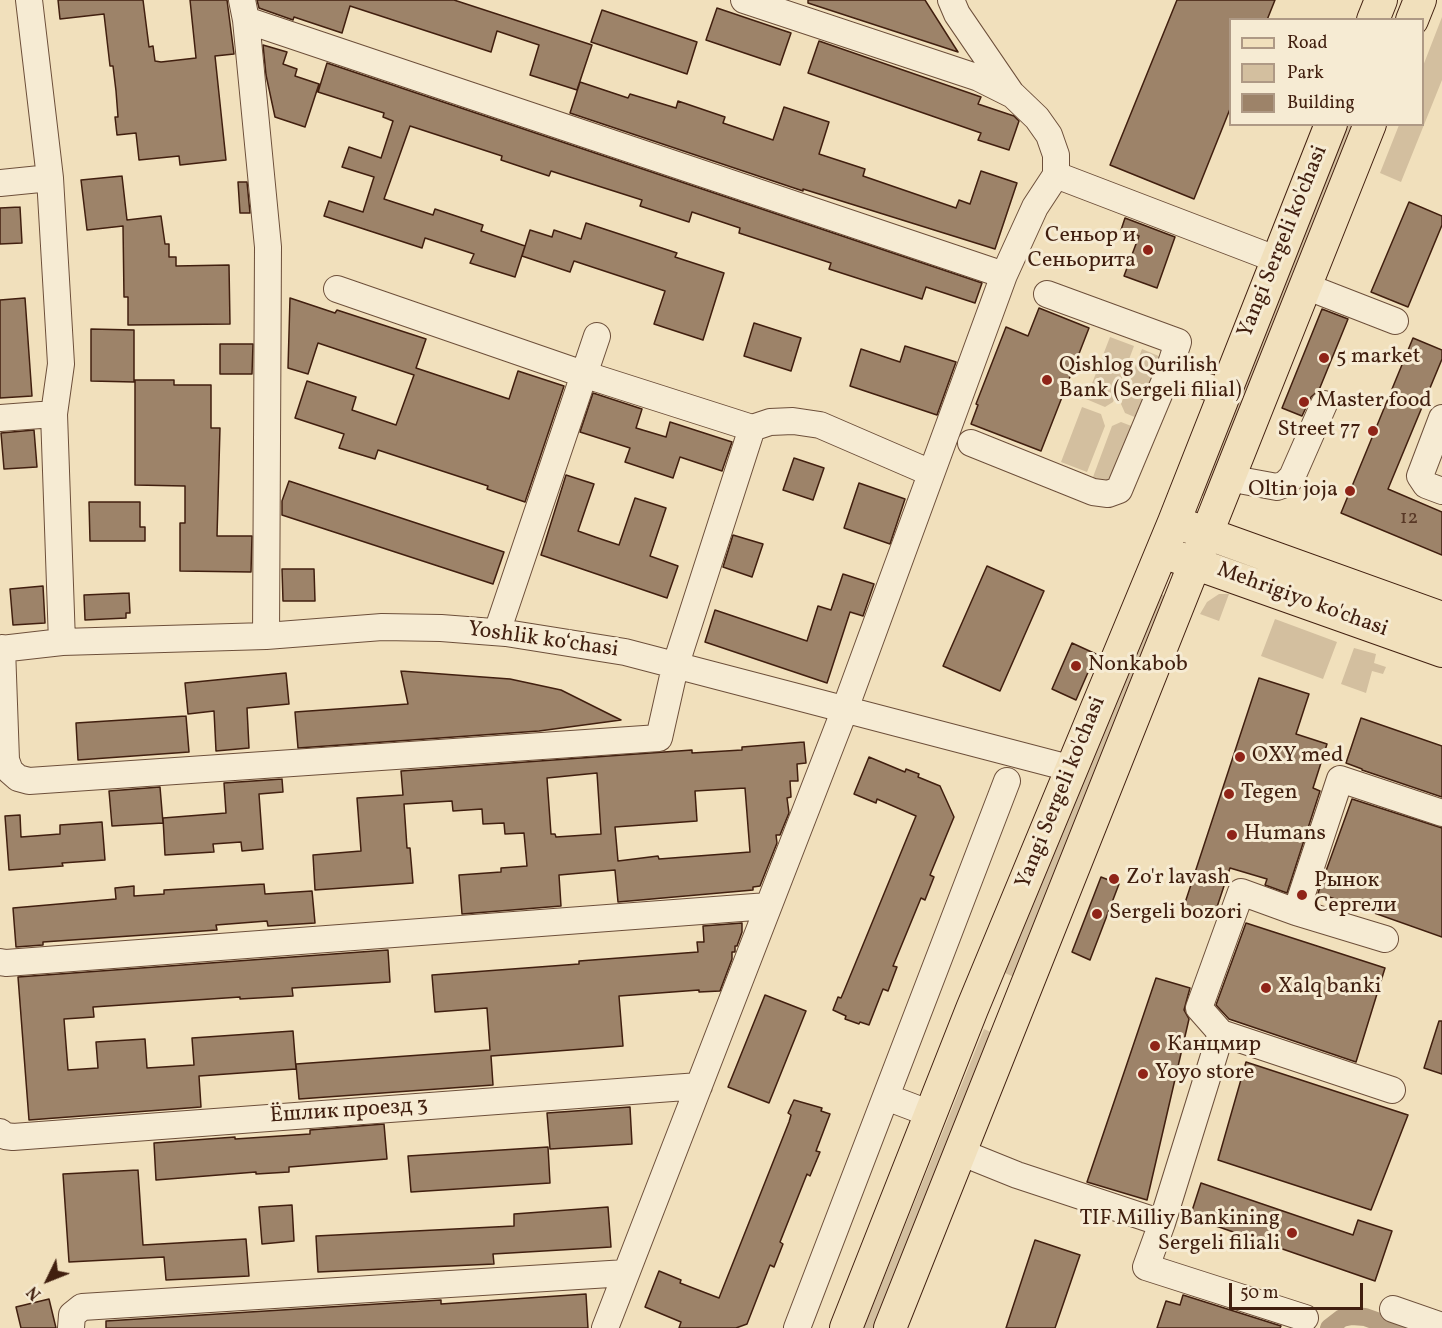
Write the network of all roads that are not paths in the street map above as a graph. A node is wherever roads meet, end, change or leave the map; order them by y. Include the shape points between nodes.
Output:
1 (29, 0) edge
2 (744, 0) edge
3 (951, 0) edge
4 (1381, 0) edge
5 (1420, 0) edge
6 (244, 10) edge
7 (1374, 18) edge
8 (1413, 18) edge
9 (1013, 95) junction
10 (1330, 126) edge
11 (1369, 126) edge
12 (1056, 175) junction
13 (50, 178) junction
14 (0, 183) edge
15 (1278, 260) junction
16 (1004, 275) junction
17 (1305, 286) junction
18 (338, 289) dead end
19 (1047, 294) dead end
20 (1395, 321) dead end
21 (597, 336) dead end
22 (1168, 373) junction
23 (583, 374) junction
24 (1225, 393) junction
25 (1324, 404) dead end
26 (54, 414) junction
27 (0, 418) edge
28 (1442, 418) edge
29 (752, 428) junction
30 (971, 443) dead end
31 (932, 473) junction
32 (1228, 478) junction
33 (1442, 491) edge
34 (1174, 522) junction
35 (1206, 533) junction
36 (1161, 552) junction
37 (1194, 563) junction
38 (1442, 618) edge
39 (497, 632) junction
40 (266, 636) junction
41 (62, 642) junction
42 (1, 649) edge
43 (1442, 651) edge
44 (675, 667) junction
45 (845, 709) junction
46 (1073, 769) junction
47 (1007, 782) dead end
48 (1442, 813) edge
49 (768, 906) junction
50 (1296, 912) junction
51 (1385, 939) dead end
52 (0, 962) edge
53 (972, 1010) junction
54 (1010, 1026) junction
55 (1221, 1033) junction
56 (699, 1086) junction
57 (1392, 1090) dead end
58 (886, 1097) junction
59 (931, 1114) junction
60 (0, 1132) edge
61 (960, 1152) junction
62 (1162, 1223) junction
63 (626, 1273) junction
64 (1393, 1309) dead end
65 (1305, 1318) dead end
66 (1442, 1326) edge
67 (71, 1328) edge
68 (605, 1328) edge
69 (796, 1328) edge
70 (846, 1328) edge
71 (890, 1328) edge

1 - 13 street
2 - 9 street via 979,78
3 - 9 street
4 - 7 main road
5 - 8 main road
6 - 16 street
6 - 40 street via 268,247
9 - 12 street via 1037,117 1049,135 1056,155
10 - 15 main road, Yangi Sergeli ko'chasi
11 - 17 main road, Yangi Sergeli ko'chasi
12 - 15 street
12 - 16 street via 1035,207
13 - 14 street
13 - 26 street via 61,364
15 - 24 main road, Yangi Sergeli ko'chasi
16 - 31 street
17 - 20 street
17 - 32 main road, Yangi Sergeli ko'chasi
18 - 23 street
19 - 22 street via 1178,342
21 - 23 street
22 - 24 street
22 - 30 street via 1119,490 1108,494 1093,492
23 - 29 street
23 - 39 street
24 - 34 main road, Yangi Sergeli ko'chasi
25 - 32 street via 1292,477 1285,484 1277,487
26 - 27 street
26 - 41 street
28 - 33 street via 1420,476 1426,485
29 - 31 street via 770,422 820,425
29 - 44 street
31 - 45 street
32 - 35 main road, Yangi Sergeli ko'chasi
34 - 35 main road, Mehrigiyo ko'chasi
34 - 36 main road, Yangi Sergeli ko'chasi
35 - 37 main road, Yangi Sergeli ko'chasi
35 - 38 main road, Mehrigiyo ko'chasi
36 - 37 main road, Mehrigiyo ko'chasi
36 - 46 main road, Yangi Sergeli ko'chasi
37 - 43 main road, Mehrigiyo ko'chasi
37 - 54 main road, Yangi Sergeli ko'chasi
39 - 40 street, Yoshlik koʻchasi via 382,627
39 - 44 street, Yoshlik koʻchasi via 625,652
40 - 41 street, Yoshlik koʻchasi
41 - 42 street, Yoshlik koʻchasi
42 - 44 street via 6,760 10,771 29,781 659,738
44 - 45 street, Yoshlik koʻchasi
45 - 46 street, Yoshlik koʻchasi
45 - 49 street
46 - 53 main road, Yangi Sergeli ko'chasi
47 - 58 street
48 - 50 street via 1340,779
49 - 52 street
49 - 56 street
50 - 51 street
50 - 55 street via 1240,891 1199,1008
53 - 54 main road via 984,1003 996,1005
53 - 59 main road, Yangi Sergeli ko'chasi
54 - 61 main road, Yangi Sergeli ko'chasi
55 - 57 street
55 - 62 street
56 - 60 street, Ёшлик проезд 3 via 14,1137
56 - 63 street
58 - 59 street
58 - 69 street
59 - 70 main road, Yangi Sergeli ko'chasi
61 - 62 street
61 - 71 main road, Yangi Sergeli ko'chasi
62 - 65 street via 1146,1266
63 - 67 street via 82,1307 72,1315
63 - 68 street
64 - 66 street

